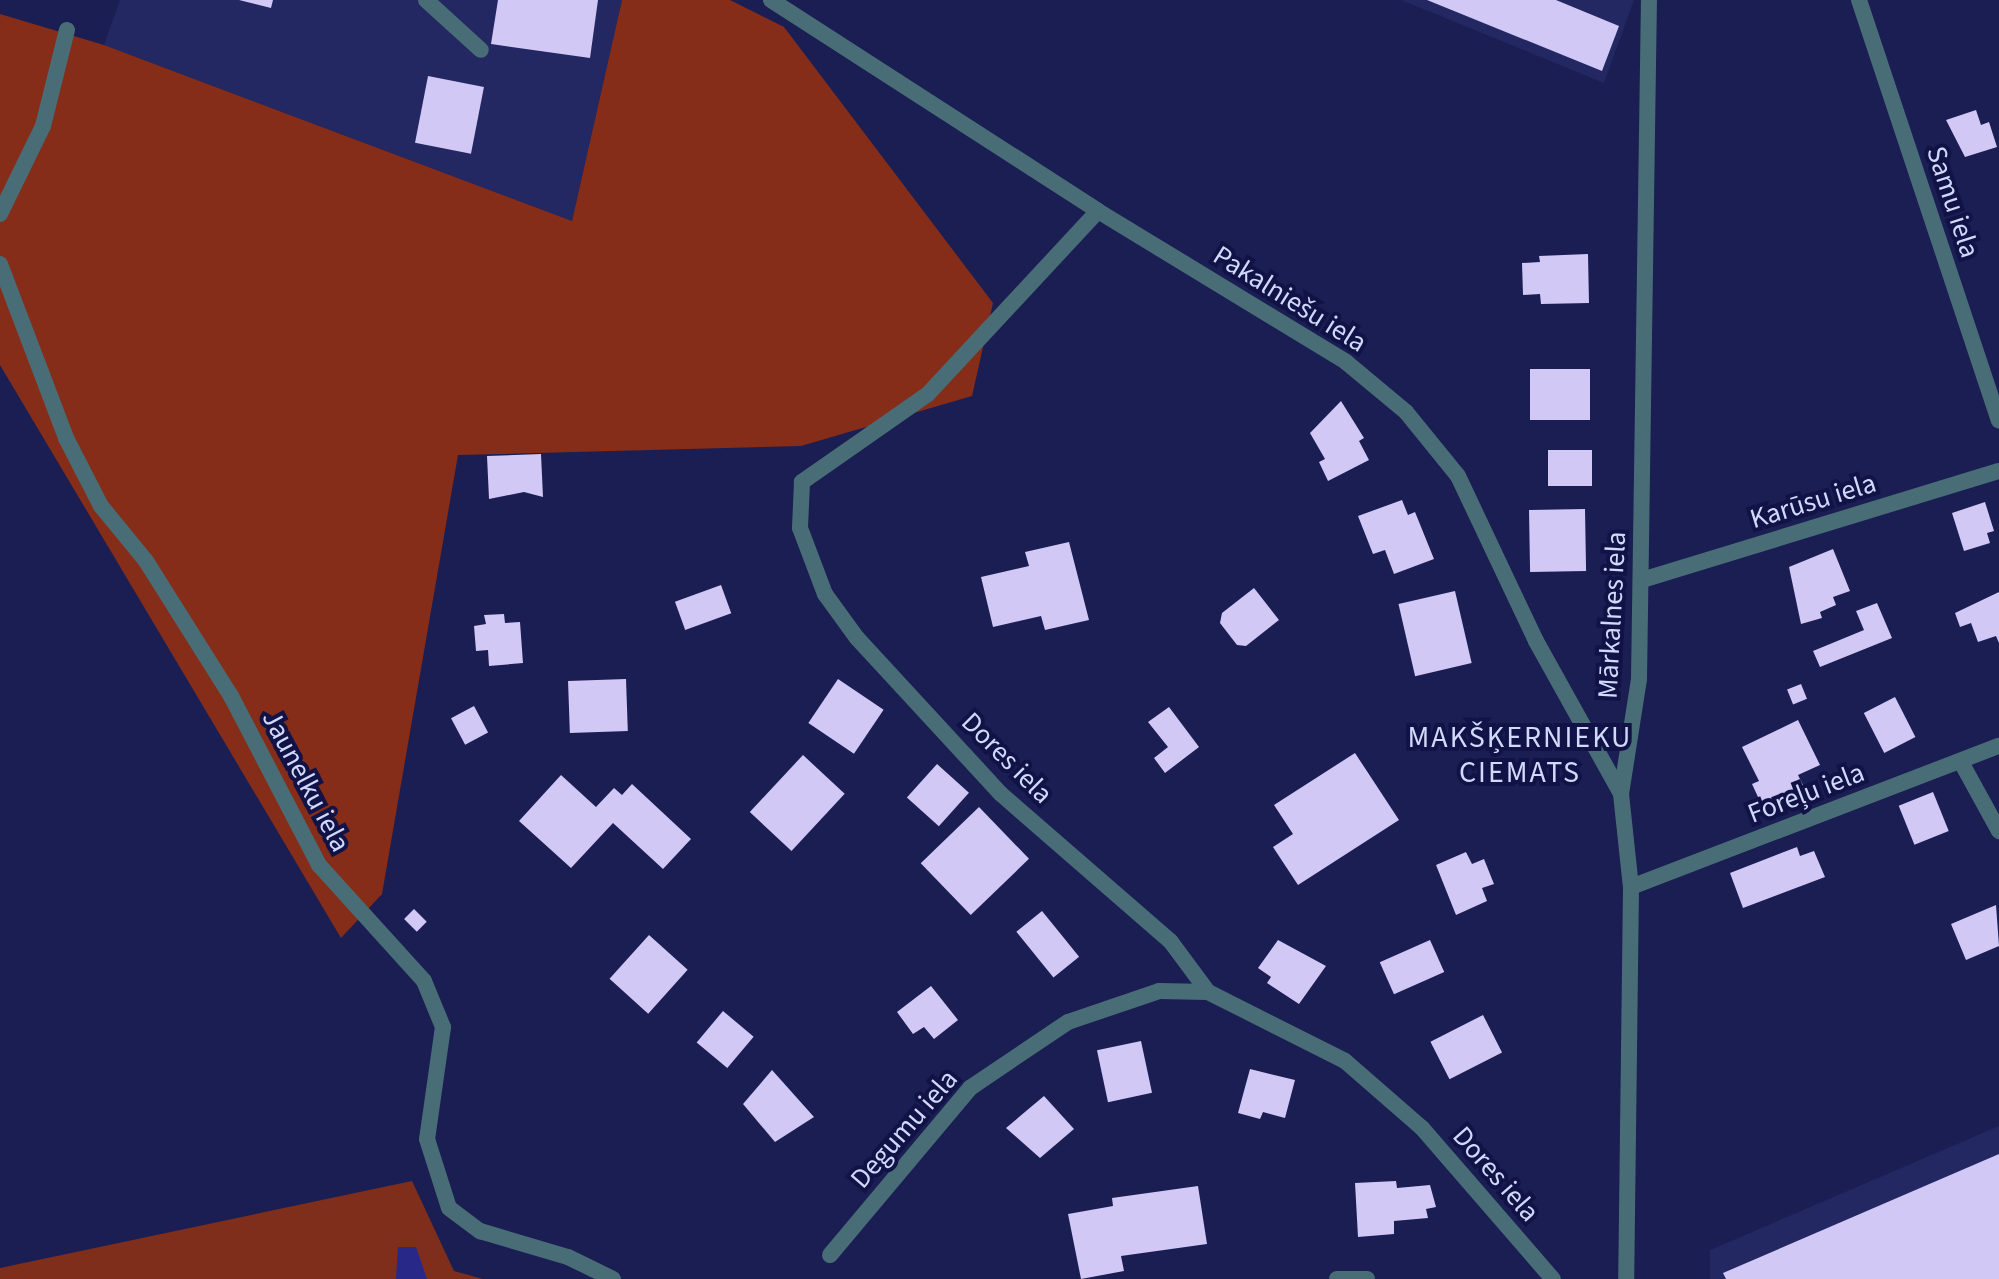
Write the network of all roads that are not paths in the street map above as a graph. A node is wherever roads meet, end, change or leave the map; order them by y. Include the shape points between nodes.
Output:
1 (426, 0) edge
2 (771, 0) edge
3 (1649, 0) edge
4 (1859, 0) edge
5 (67, 30) dead end
6 (481, 50) dead end
7 (1098, 211) junction
8 (0, 214) edge
9 (0, 264) edge
10 (1999, 420) edge
11 (1999, 471) edge
12 (1642, 580) junction
13 (1999, 746) edge
14 (1961, 762) junction
15 (1621, 794) junction
16 (1999, 831) edge
17 (1631, 887) junction
18 (1208, 992) junction
19 (830, 1255) dead end
20 (613, 1279) edge
21 (1337, 1279) edge
22 (1367, 1279) edge
23 (1553, 1279) edge
24 (1626, 1279) edge

1 - 6 street
2 - 7 street, Pakalniešu iela
3 - 12 street, Mārkalnes iela
4 - 10 street, Samu iela
5 - 8 street via 43,126
7 - 15 street, Pakalniešu iela via 1346,362 1406,412 1458,476 1536,641
7 - 18 street, Dores iela via 928,394 802,482 800,528 825,594 857,638 1001,794 1171,942
9 - 20 street, Jaunelku iela via 66,438 101,506 146,561 231,696 319,865 424,981 443,1027 427,1139 449,1208 480,1231 568,1257
11 - 12 street, Karūsu iela
12 - 15 street, Mārkalnes iela via 1639,679
13 - 14 street, Foreļu iela
14 - 16 street
14 - 17 street, Foreļu iela
15 - 17 street, Mārkalnes iela
17 - 24 street, Mārkalnes iela
18 - 19 street, Degumu iela via 1159,991 1068,1022 970,1088
18 - 23 street, Dores iela via 1345,1061 1422,1128
21 - 22 street

